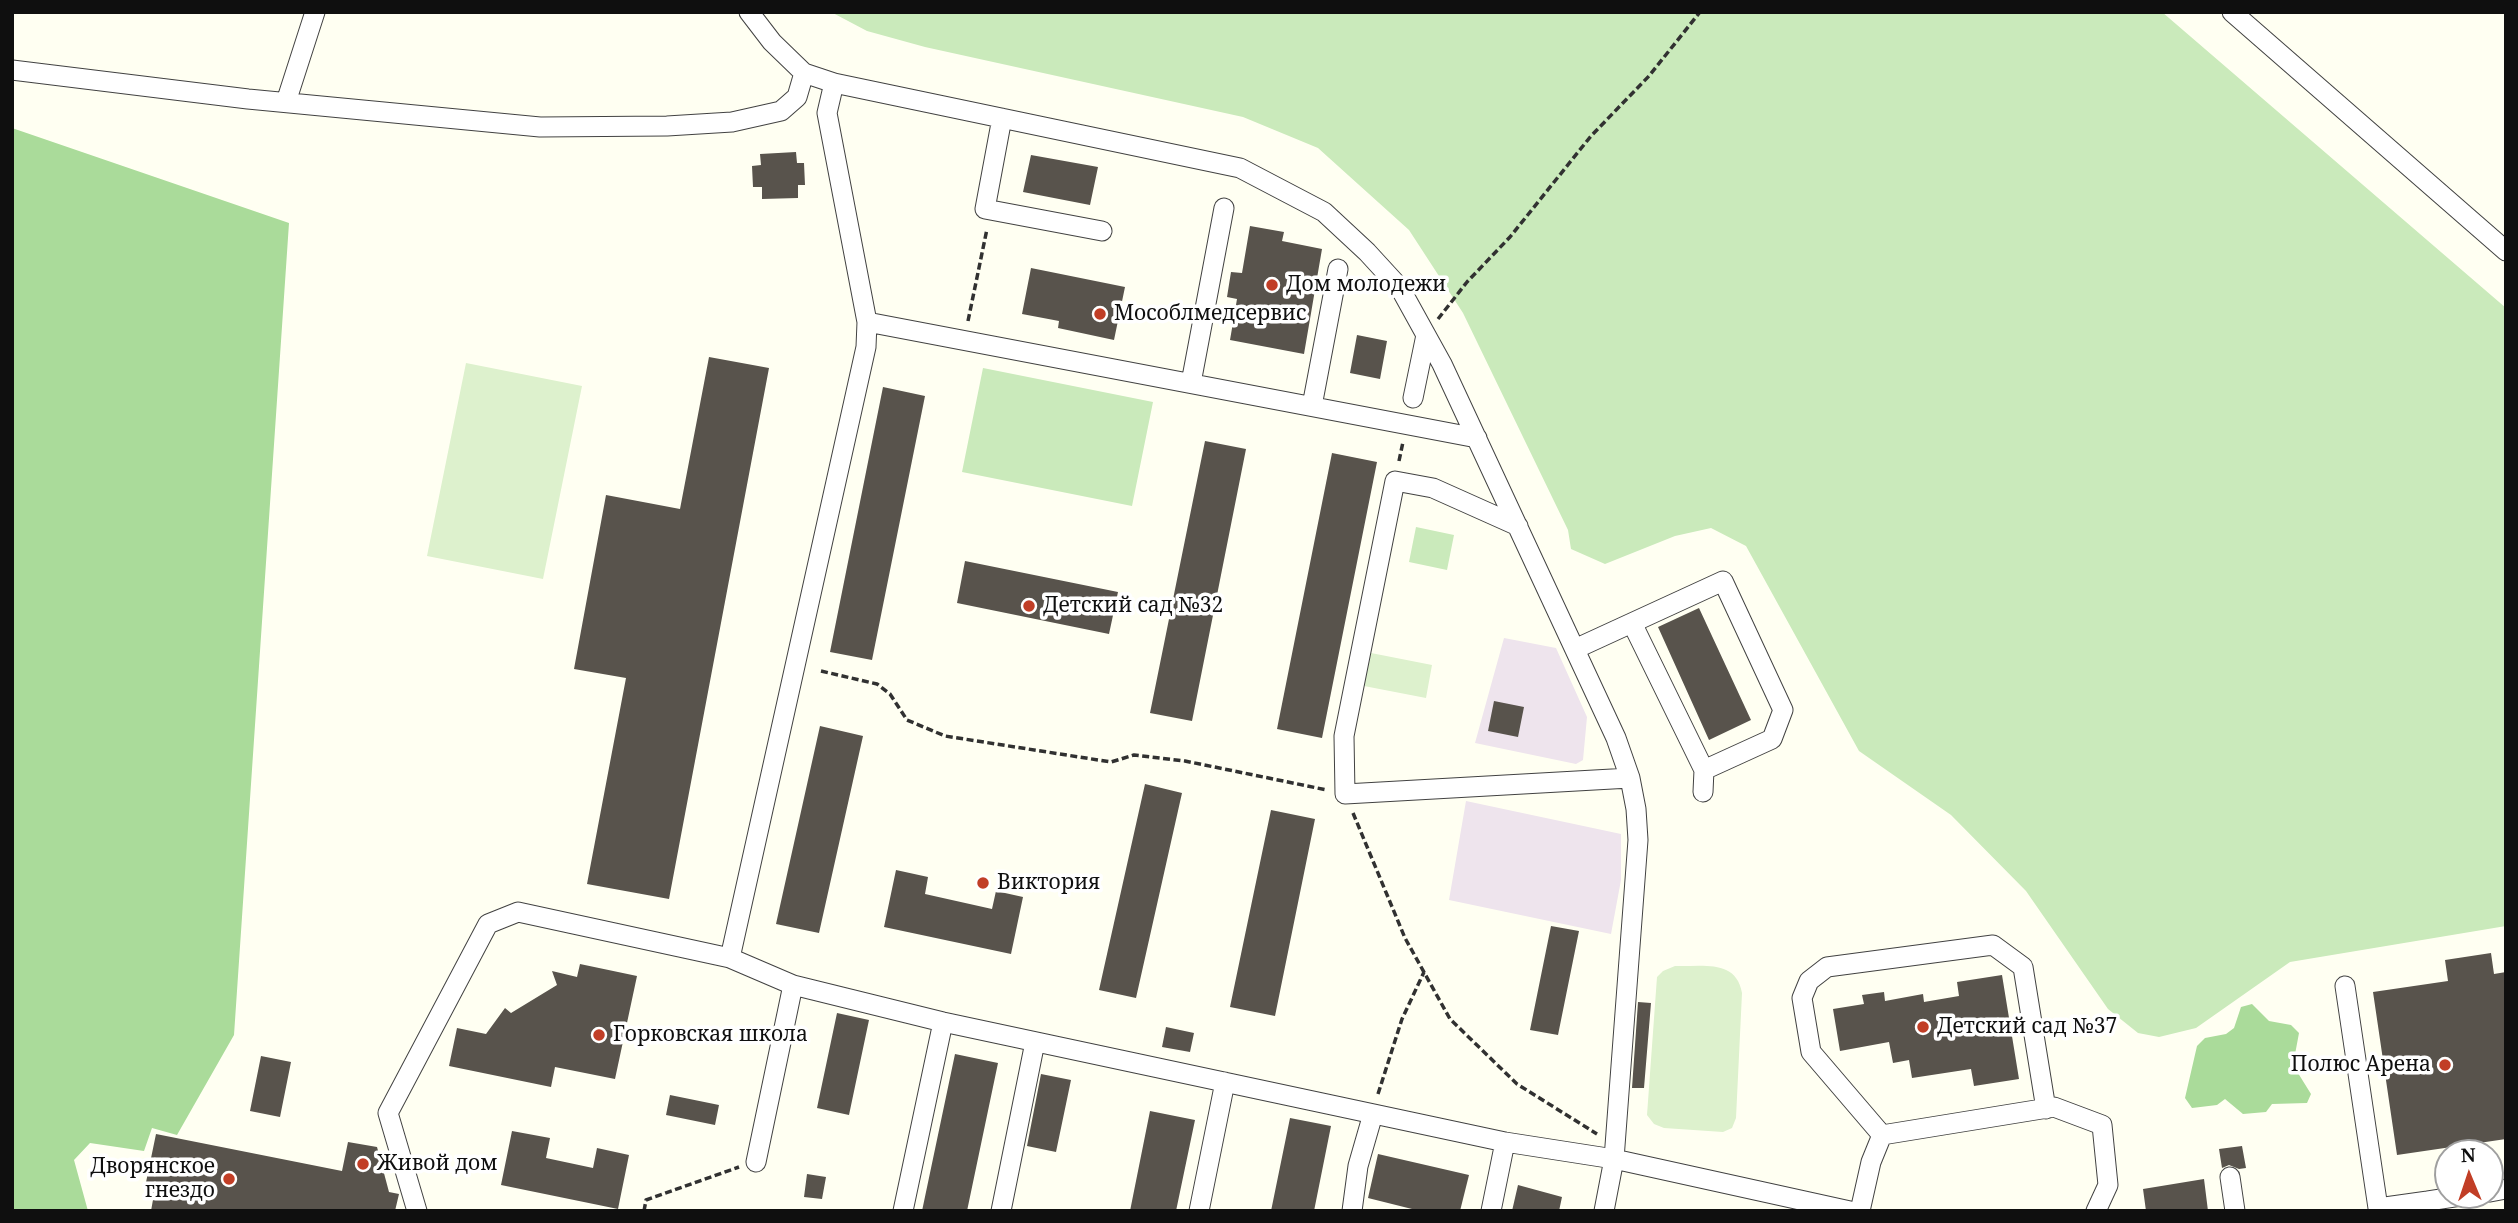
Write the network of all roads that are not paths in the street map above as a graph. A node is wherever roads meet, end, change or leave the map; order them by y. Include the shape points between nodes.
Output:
1 (315, 12) edge
2 (749, 12) edge
3 (2232, 12) edge
4 (12, 70) edge
5 (804, 73) junction
6 (834, 83) junction
7 (286, 102) junction
8 (1002, 118) junction
9 (1224, 208) dead end
10 (1102, 232) dead end
11 (2506, 251) edge
12 (1338, 269) dead end
13 (867, 322) junction
14 (1426, 335) junction
15 (1191, 383) junction
16 (1413, 398) dead end
17 (1312, 406) junction
18 (1477, 438) junction
19 (1518, 526) junction
20 (1632, 623) junction
21 (1575, 649) junction
22 (1704, 770) junction
23 (1629, 778) junction
24 (1703, 792) dead end
25 (730, 958) junction
26 (793, 985) junction
27 (2345, 986) dead end
28 (943, 1022) junction
29 (1035, 1042) junction
30 (1225, 1082) junction
31 (2046, 1109) junction
32 (1373, 1114) junction
33 (1882, 1135) junction
34 (1505, 1142) junction
35 (1614, 1159) junction
36 (756, 1161) road end
37 (2230, 1177) dead end
38 (1788, 1204) edge
39 (2428, 1206) edge
40 (417, 1211) edge
41 (903, 1211) edge
42 (1001, 1211) edge
43 (1199, 1211) edge
44 (1352, 1211) edge
45 (1490, 1211) edge
46 (1604, 1211) edge
47 (1850, 1211) edge
48 (1860, 1211) edge
49 (2096, 1211) edge
50 (2235, 1211) edge

1 - 7 street
2 - 5 street
3 - 11 street
4 - 7 street
5 - 6 street
5 - 7 street via 797,97 781,111 732,122 667,126 540,127
6 - 8 street
6 - 13 street via 827,113
8 - 10 street via 985,209
8 - 14 street via 1252,174 1324,212 1400,288
9 - 15 street
12 - 17 street
13 - 15 street
13 - 25 street via 866,347
14 - 16 street
14 - 18 street
15 - 17 street
17 - 18 street
18 - 19 street
19 - 21 street
19 - 23 street via 1433,488 1395,481 1344,736 1345,794
20 - 21 street
20 - 22 street
20 - 22 street via 1723,581 1783,710 1772,739
21 - 23 street via 1616,737
22 - 24 street
23 - 35 street via 1636,809 1637,868
25 - 26 street
25 - 40 street via 518,912 488,923 388,1113
26 - 28 street
26 - 36 street
27 - 39 street via 2378,1208
28 - 29 street
28 - 41 street
29 - 30 street
29 - 42 street
30 - 32 street
30 - 43 street
31 - 33 street
31 - 33 street via 2023,967 1993,946 1827,967 1809,981 1802,998 1811,1052
31 - 49 street via 2054,1107 2102,1125 2108,1185
32 - 34 street
32 - 44 street via 1358,1166
33 - 48 street
34 - 35 street
34 - 45 street
35 - 38 street
35 - 46 street
37 - 50 street
38 - 47 street

